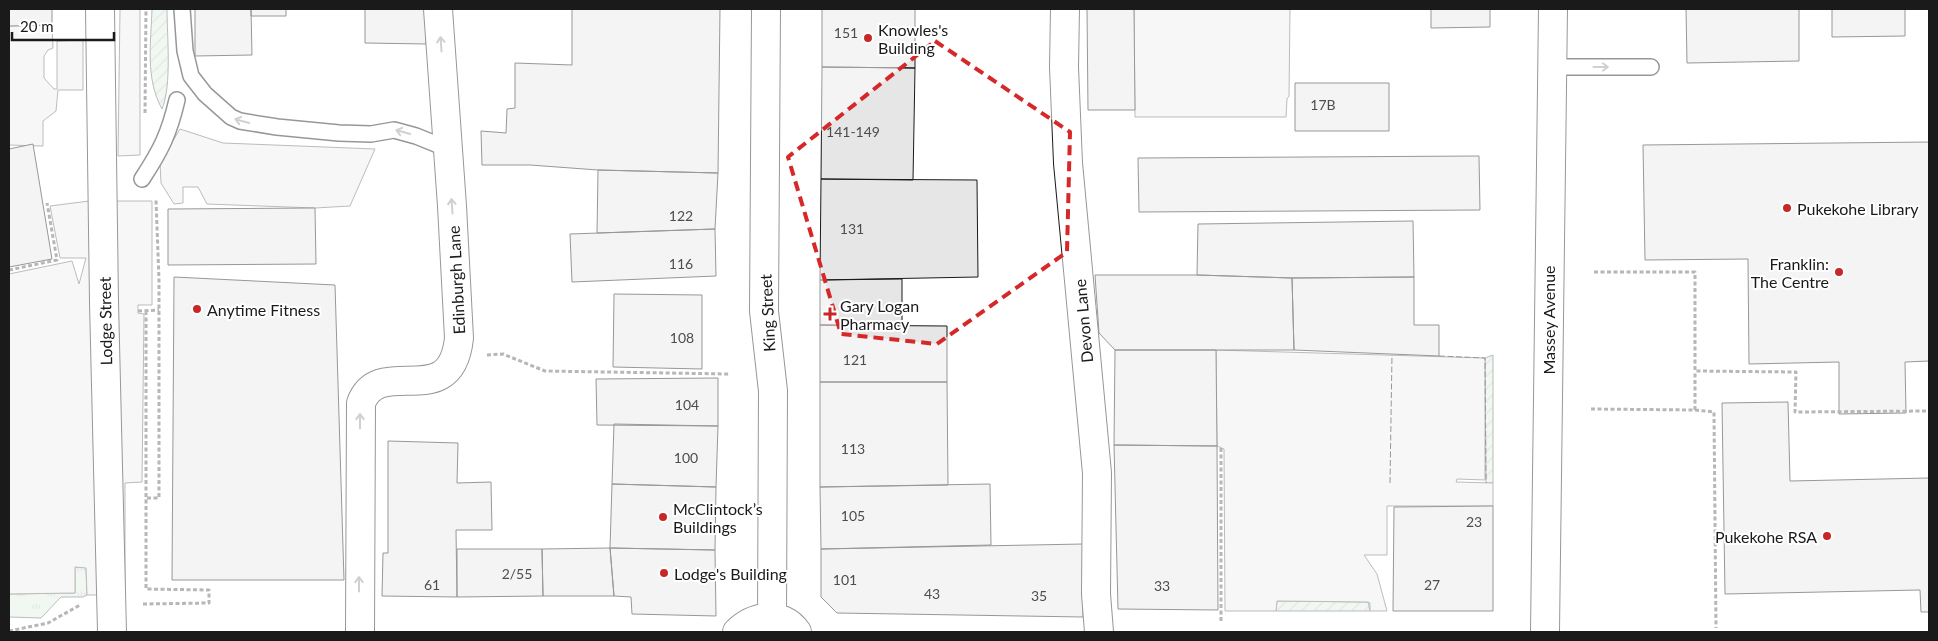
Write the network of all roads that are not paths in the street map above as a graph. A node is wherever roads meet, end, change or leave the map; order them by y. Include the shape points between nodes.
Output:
1 (100, 9) edge
2 (182, 9) edge
3 (438, 9) edge
4 (766, 9) edge
5 (1065, 9) edge
6 (1553, 9) edge
7 (1552, 66) junction
8 (1651, 67) dead end
9 (177, 100) dead end
10 (448, 149) junction
11 (142, 179) dead end
12 (772, 618) junction
13 (112, 632) edge
14 (360, 632) edge
15 (737, 632) edge
16 (797, 632) edge
17 (1099, 632) edge
18 (1546, 632) edge

1 - 13 street, Lodge Street
10 -> 2 lane via 394,130 371,134 339,133 277,127 231,117 204,94 191,76 185,51
10 -> 3 street, Edinburgh Lane
4 - 12 street, King Street via 764,311 772,391
5 - 17 street, Devon Lane via 1068,163 1097,473 1096,594
6 - 7 street, Massey Avenue
7 -> 8 lane
7 - 18 street, Massey Avenue
9 - 11 lane via 170,130
14 -> 10 street, Edinburgh Lane via 361,403 364,394 377,383 426,381 444,373 456,357 459,338
12 - 15 street via 753,620
12 - 16 street via 785,622

